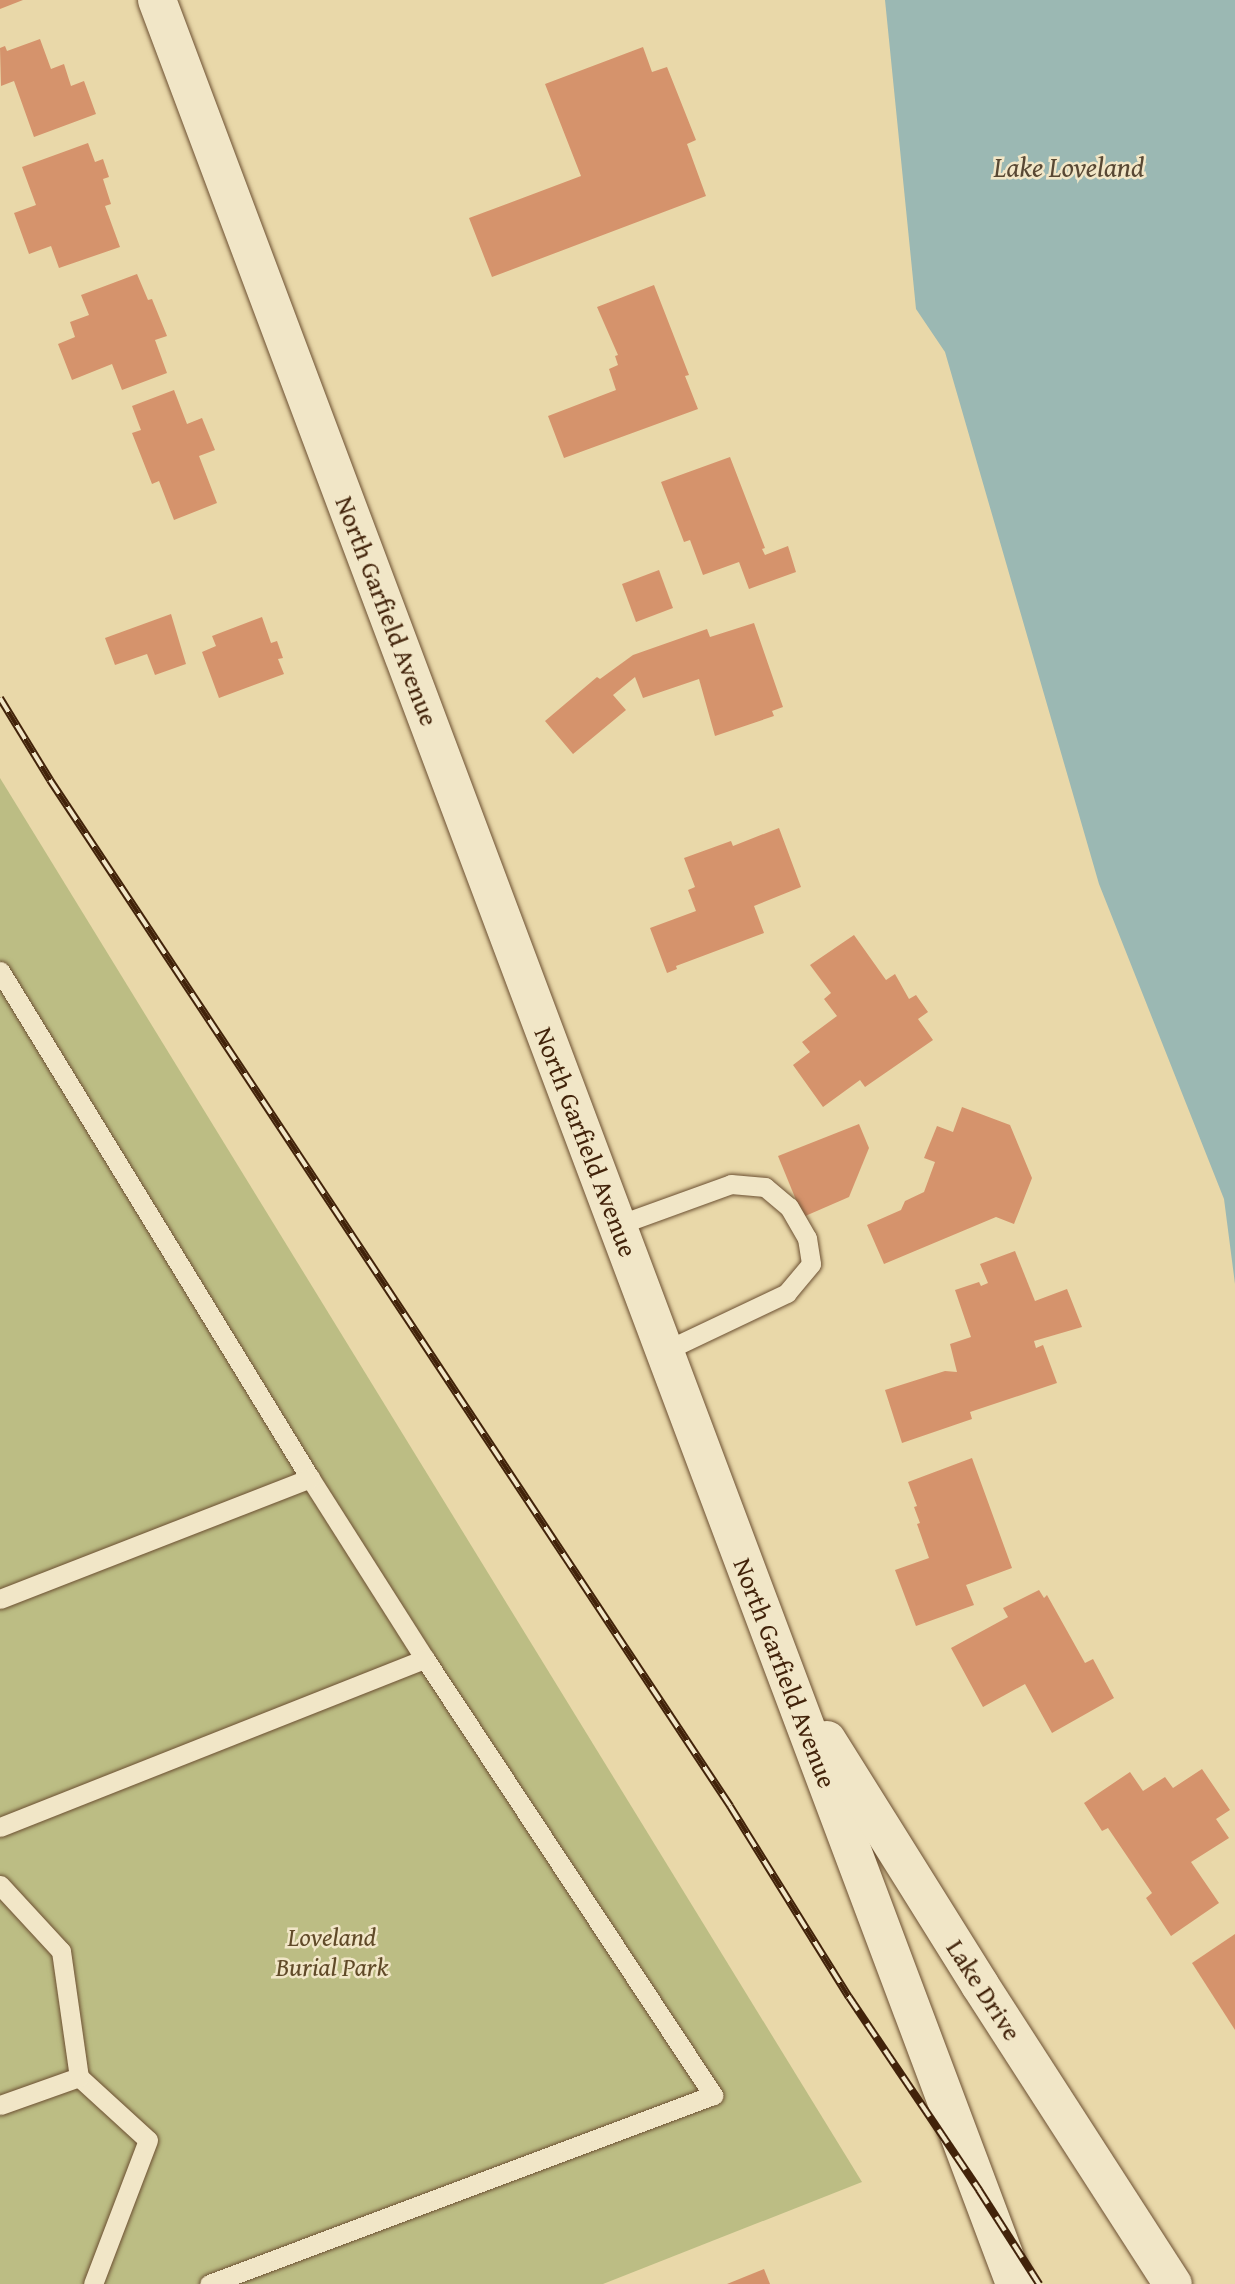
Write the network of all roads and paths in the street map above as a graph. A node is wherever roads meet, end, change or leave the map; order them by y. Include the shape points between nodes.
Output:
1 (157, 0) edge
2 (0, 971) edge
3 (618, 1225) junction
4 (665, 1351) junction
5 (310, 1478) junction
6 (0, 1599) edge
7 (425, 1659) junction
8 (794, 1696) junction
9 (0, 1828) edge
10 (0, 1885) edge
11 (79, 2077) junction
12 (0, 2105) edge
13 (93, 2284) edge
14 (209, 2284) edge
15 (1015, 2284) edge
16 (1173, 2284) edge

1 - 3 street, North Garfield Avenue
2 - 5 lane
3 - 4 street, North Garfield Avenue
3 - 4 lane via 731,1184 765,1187 789,1207 807,1238 811,1264 787,1293
4 - 8 street, North Garfield Avenue
5 - 6 lane
5 - 7 lane
7 - 9 lane
7 - 14 lane via 713,2095
8 - 15 street, North Garfield Avenue
8 - 16 street, Lake Drive via 840,1758
10 - 11 lane via 61,1951
11 - 12 lane
11 - 13 lane via 148,2140

